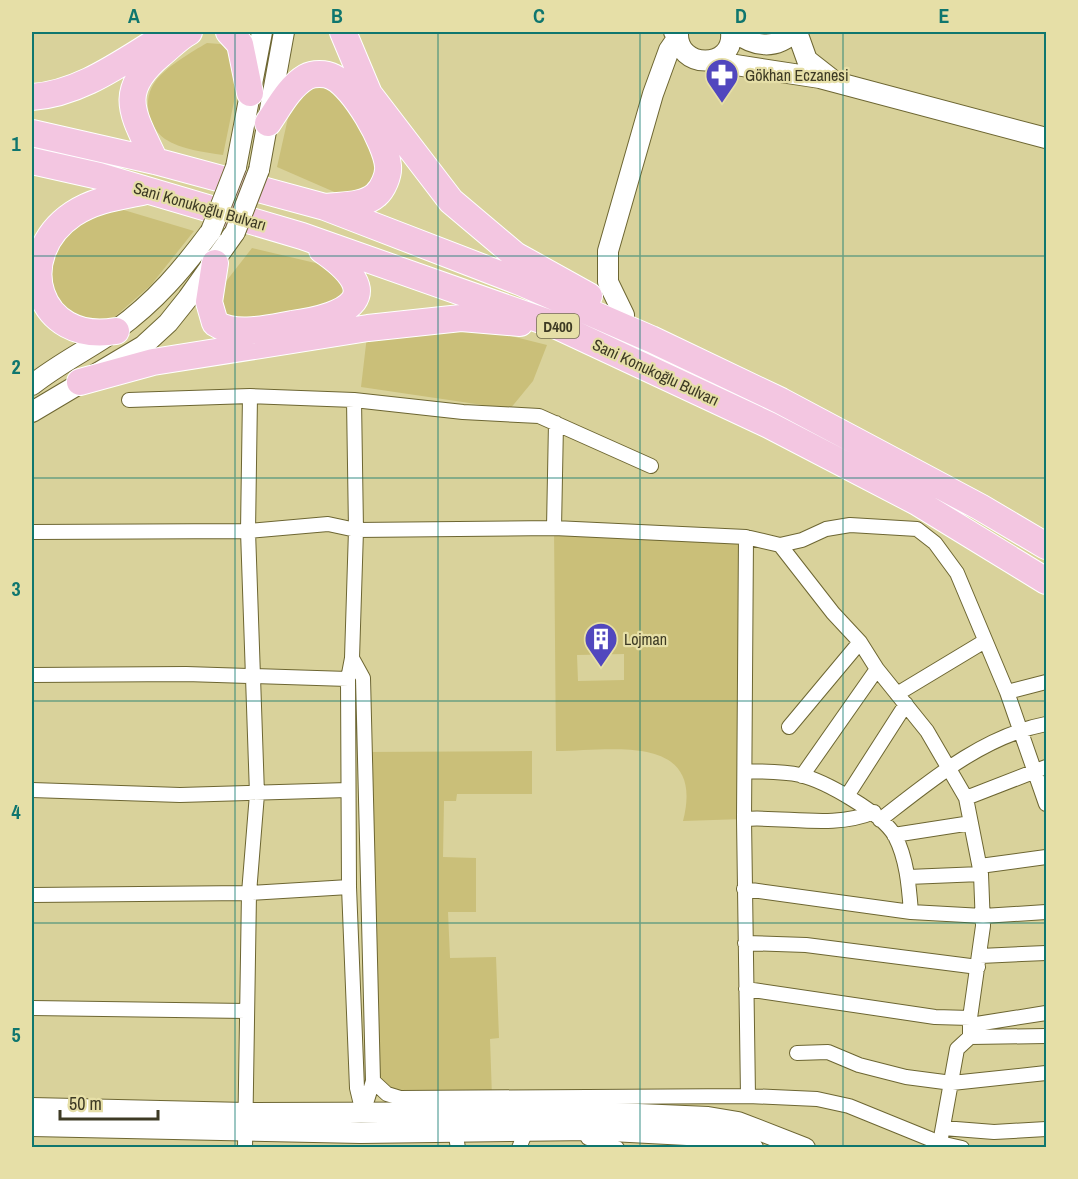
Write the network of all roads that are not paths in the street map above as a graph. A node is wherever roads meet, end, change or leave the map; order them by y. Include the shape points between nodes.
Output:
1 (172, 32) edge
2 (189, 32) edge
3 (229, 32) edge
4 (262, 32) edge
5 (284, 32) edge
6 (343, 32) edge
7 (734, 32) edge
8 (795, 32) edge
9 (677, 33) edge
10 (705, 61) junction
11 (835, 82) junction
12 (250, 93) junction
13 (653, 94) junction
14 (32, 97) edge
15 (268, 123) junction
16 (32, 133) edge
17 (1047, 138) edge
18 (32, 161) edge
19 (155, 161) junction
20 (150, 191) junction
21 (325, 207) junction
22 (302, 236) junction
23 (215, 263) junction
24 (624, 315) junction
25 (555, 325) junction
26 (116, 331) junction
27 (651, 339) junction
28 (80, 382) junction
29 (32, 385) edge
30 (250, 396) junction
31 (129, 400) dead end
32 (354, 400) junction
33 (32, 412) edge
34 (556, 423) junction
35 (651, 466) dead end
36 (554, 528) junction
37 (356, 530) junction
38 (248, 531) junction
39 (32, 532) edge
40 (747, 537) junction
41 (780, 545) junction
42 (1047, 546) edge
43 (1047, 581) edge
44 (985, 641) junction
45 (860, 642) junction
46 (352, 658) junction
47 (877, 669) junction
48 (32, 675) edge
49 (252, 676) junction
50 (348, 679) junction
51 (1047, 682) edge
52 (1007, 692) junction
53 (902, 699) junction
54 (1047, 724) edge
55 (789, 727) dead end
56 (1020, 729) junction
57 (948, 767) junction
58 (1041, 768) edge
59 (745, 771) junction
60 (802, 776) junction
61 (32, 790) edge
62 (348, 790) junction
63 (257, 794) junction
64 (847, 796) junction
65 (966, 798) junction
66 (1047, 804) edge
67 (877, 816) junction
68 (744, 819) junction
69 (971, 823) junction
70 (894, 836) junction
71 (1047, 857) edge
72 (981, 870) junction
73 (908, 877) junction
74 (349, 887) junction
75 (744, 889) junction
76 (249, 893) junction
77 (32, 895) edge
78 (911, 912) junction
79 (1047, 912) edge
80 (983, 916) junction
81 (745, 943) junction
82 (1047, 953) edge
83 (979, 961) junction
84 (746, 989) junction
85 (32, 1008) edge
86 (246, 1011) junction
87 (1047, 1013) edge
88 (970, 1027) junction
89 (1047, 1036) edge
90 (797, 1053) dead end
91 (1047, 1072) edge
92 (373, 1081) junction
93 (952, 1083) junction
94 (567, 1096) junction
95 (748, 1096) junction
96 (32, 1108) edge
97 (520, 1112) junction
98 (32, 1126) edge
99 (943, 1128) junction
100 (1047, 1129) edge
101 (245, 1130) edge
102 (362, 1131) edge
103 (588, 1138) edge
104 (457, 1139) edge
105 (522, 1139) edge
106 (940, 1143) junction
107 (617, 1148) edge
108 (753, 1148) edge
109 (805, 1148) edge
110 (962, 1148) edge

1 - 14 highway via 102,75 47,96
2 - 19 highway via 143,69 133,92 135,116
3 - 12 highway via 240,44
4 - 12 main road
5 - 15 main road
6 - 24 highway via 369,94 451,201 515,255
7 - 8 main road via 747,42 761,45 780,41
7 - 10 main road via 725,53
8 - 11 main road via 807,60
9 - 10 main road via 685,53
9 - 13 main road
10 - 11 main road via 794,72
10 - 13 main road via 681,65 668,74
11 - 17 main road
12 - 26 main road, bridge via 236,167 212,231 179,274
13 - 24 main road via 608,251 608,282
15 - 21 highway via 287,93 307,76 334,77 356,99 385,153 389,168 386,181 376,195 362,202
15 - 23 main road, bridge via 259,170 235,232
16 - 19 highway, Sani Konukoğlu Bulvarı / D400
18 - 20 highway, Sani Konukoğlu Bulvarı / D400
19 - 21 highway, Sani Konukoğlu Bulvarı / D400
20 - 22 highway, Sani Konukoğlu Bulvarı / D400
20 - 26 highway via 106,198 84,207 55,230 43,251 39,288 54,316 78,330 96,334
21 - 27 highway, Sani Konukoğlu Bulvarı / D400 via 520,282
22 - 23 highway via 349,271 356,295 345,311 321,320 258,329 222,328 215,323 208,302
22 - 25 highway, Sani Konukoğlu Bulvarı / D400
23 - 28 main road via 168,323 142,346
24 - 27 highway
25 - 28 highway via 461,318 368,328 153,362
25 - 43 highway, Sani Konukoğlu Bulvarı / D400 via 780,430 917,502
26 - 29 main road
27 - 42 highway, Sani Konukoğlu Bulvarı / D400 via 781,401
28 - 33 main road
30 - 31 street
30 - 32 street
30 - 38 street
32 - 34 street via 539,416
32 - 37 street
34 - 35 street
34 - 36 street
36 - 37 street
36 - 40 street
37 - 38 street via 328,524
37 - 46 street
38 - 39 street
38 - 49 street
40 - 41 street
40 - 59 street
41 - 44 street via 850,525 917,529 935,543 957,573
41 - 45 street
44 - 52 street
44 - 53 street
45 - 47 street
45 - 55 street
46 - 50 street
46 - 92 street via 363,678
47 - 53 street
47 - 60 street
48 - 49 street
49 - 50 street
49 - 63 street
50 - 62 street
51 - 52 street
52 - 56 street
53 - 57 street
53 - 64 street
54 - 56 street
56 - 57 street
56 - 58 street
57 - 65 street
57 - 67 street
58 - 65 street
58 - 66 street
59 - 60 street
59 - 68 street
60 - 64 street
61 - 63 street
62 - 63 street
62 - 74 street
63 - 76 street
64 - 67 street
65 - 69 street
67 - 68 street via 823,821
67 - 70 street
68 - 75 street
69 - 70 street
69 - 72 street
70 - 73 street
71 - 72 street
72 - 73 street
72 - 80 street
73 - 78 street
74 - 76 street
74 - 102 street
75 - 78 street
75 - 81 street
76 - 77 street
76 - 86 street
78 - 80 street
79 - 80 street
80 - 83 street
81 - 83 street
81 - 84 street
82 - 83 street
83 - 88 street
84 - 88 street via 935,1017
84 - 95 street
85 - 86 street
86 - 101 street
87 - 88 street
88 - 89 street
88 - 93 street via 957,1049
90 - 93 street via 828,1052 906,1077
91 - 93 street
92 - 94 street via 387,1094 399,1098
92 - 102 street
93 - 99 street
94 - 95 street
94 - 97 street
95 - 106 street via 817,1099 849,1106
96 - 101 main road
97 - 102 main road
97 - 109 main road via 708,1117 738,1122
98 - 101 main road
99 - 100 street via 994,1132
99 - 106 street
101 - 102 main road
102 - 104 main road
103 - 105 main road
103 - 107 street
103 - 108 main road via 706,1136
104 - 105 main road
106 - 110 street

